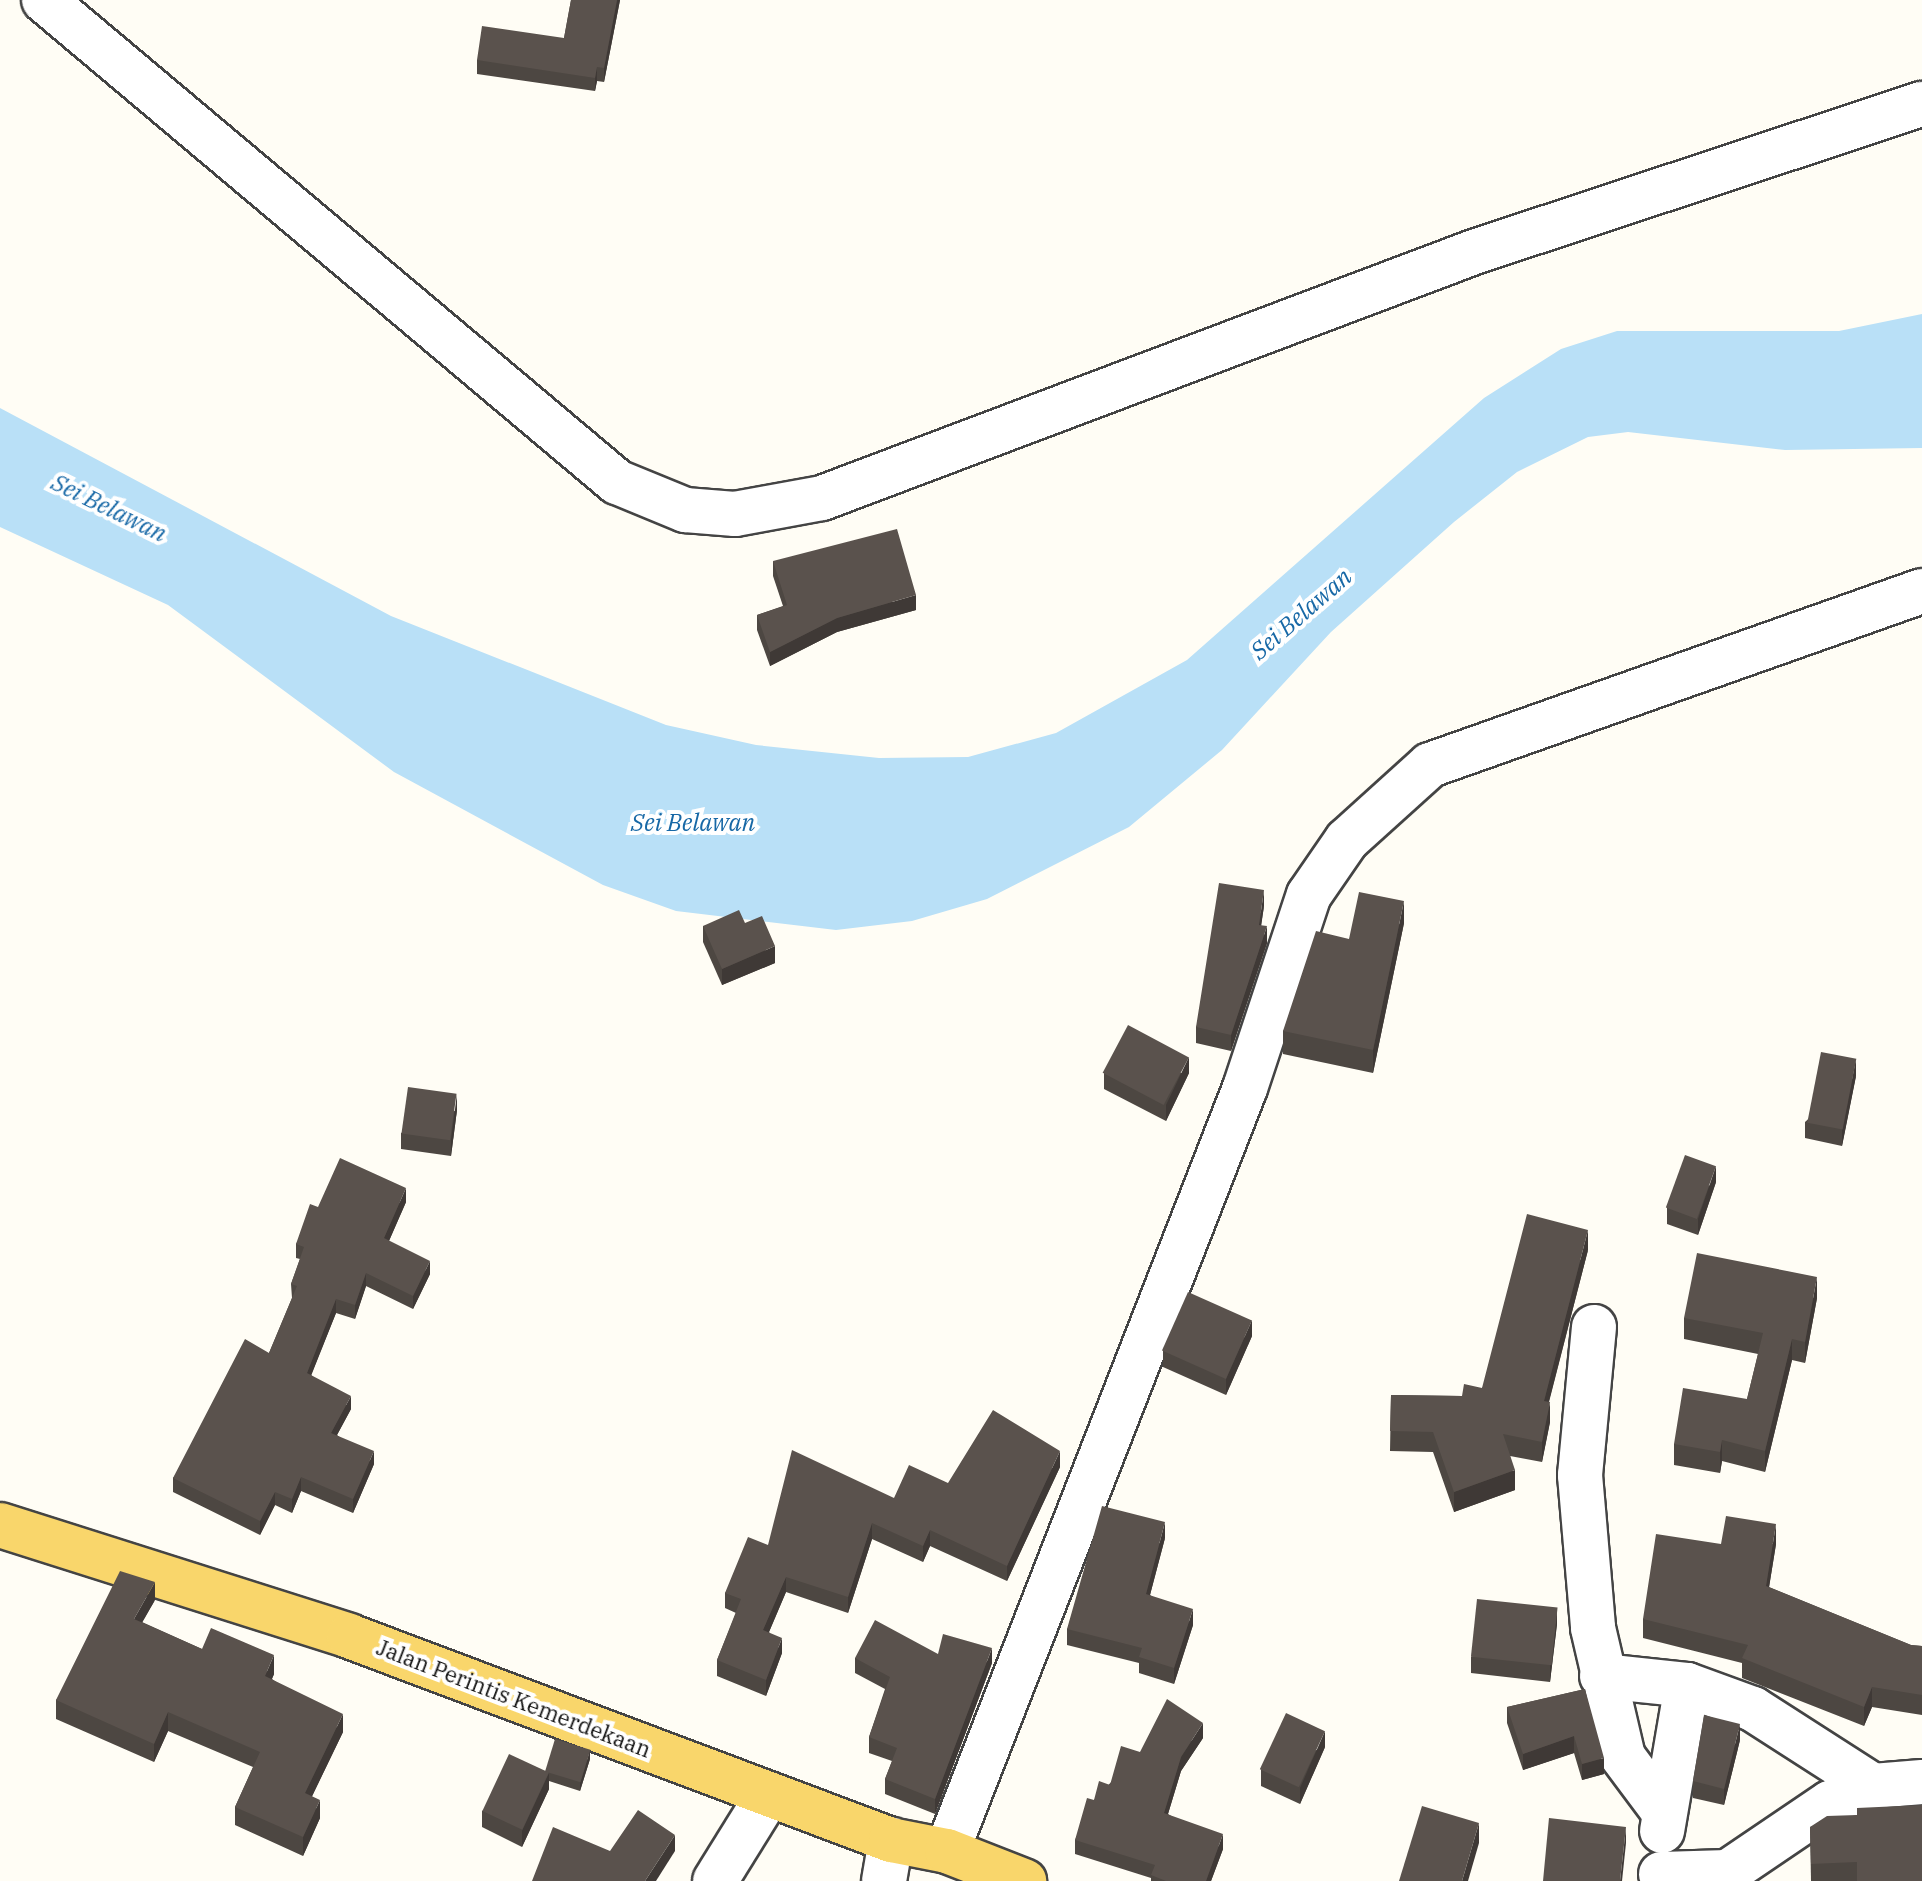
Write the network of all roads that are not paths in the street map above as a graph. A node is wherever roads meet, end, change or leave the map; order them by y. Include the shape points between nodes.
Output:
1 (44, 0) edge
2 (1922, 104) edge
3 (1922, 591) edge
4 (1594, 1327) dead end
5 (0, 1525) edge
6 (1602, 1676) junction
7 (1687, 1685) junction
8 (1922, 1782) edge
9 (1873, 1786) junction
10 (769, 1794) junction
11 (1664, 1812) junction
12 (947, 1851) junction
13 (887, 1860) edge
14 (1662, 1878) edge
15 (715, 1881) edge
16 (1024, 1881) edge

1 - 2 street via 617,482 685,510 735,514 822,498 1474,252
3 - 12 street via 1430,765 1347,840 1309,895 1245,1088
4 - 6 street via 1580,1475
5 - 10 main road, Jalan Perintis Kemerdekaan via 349,1636
6 - 7 street
6 - 11 street via 1623,1757
7 - 9 street via 1753,1709
7 - 11 street
8 - 9 street
9 - 14 street via 1830,1803 1728,1872
10 - 13 main road, Jalan Perintis Kemerdekaan
10 - 15 street
11 - 14 street
12 - 13 main road, Jalan Perintis Kemerdekaan
12 - 16 main road, Jalan Perintis Kemerdekaan

